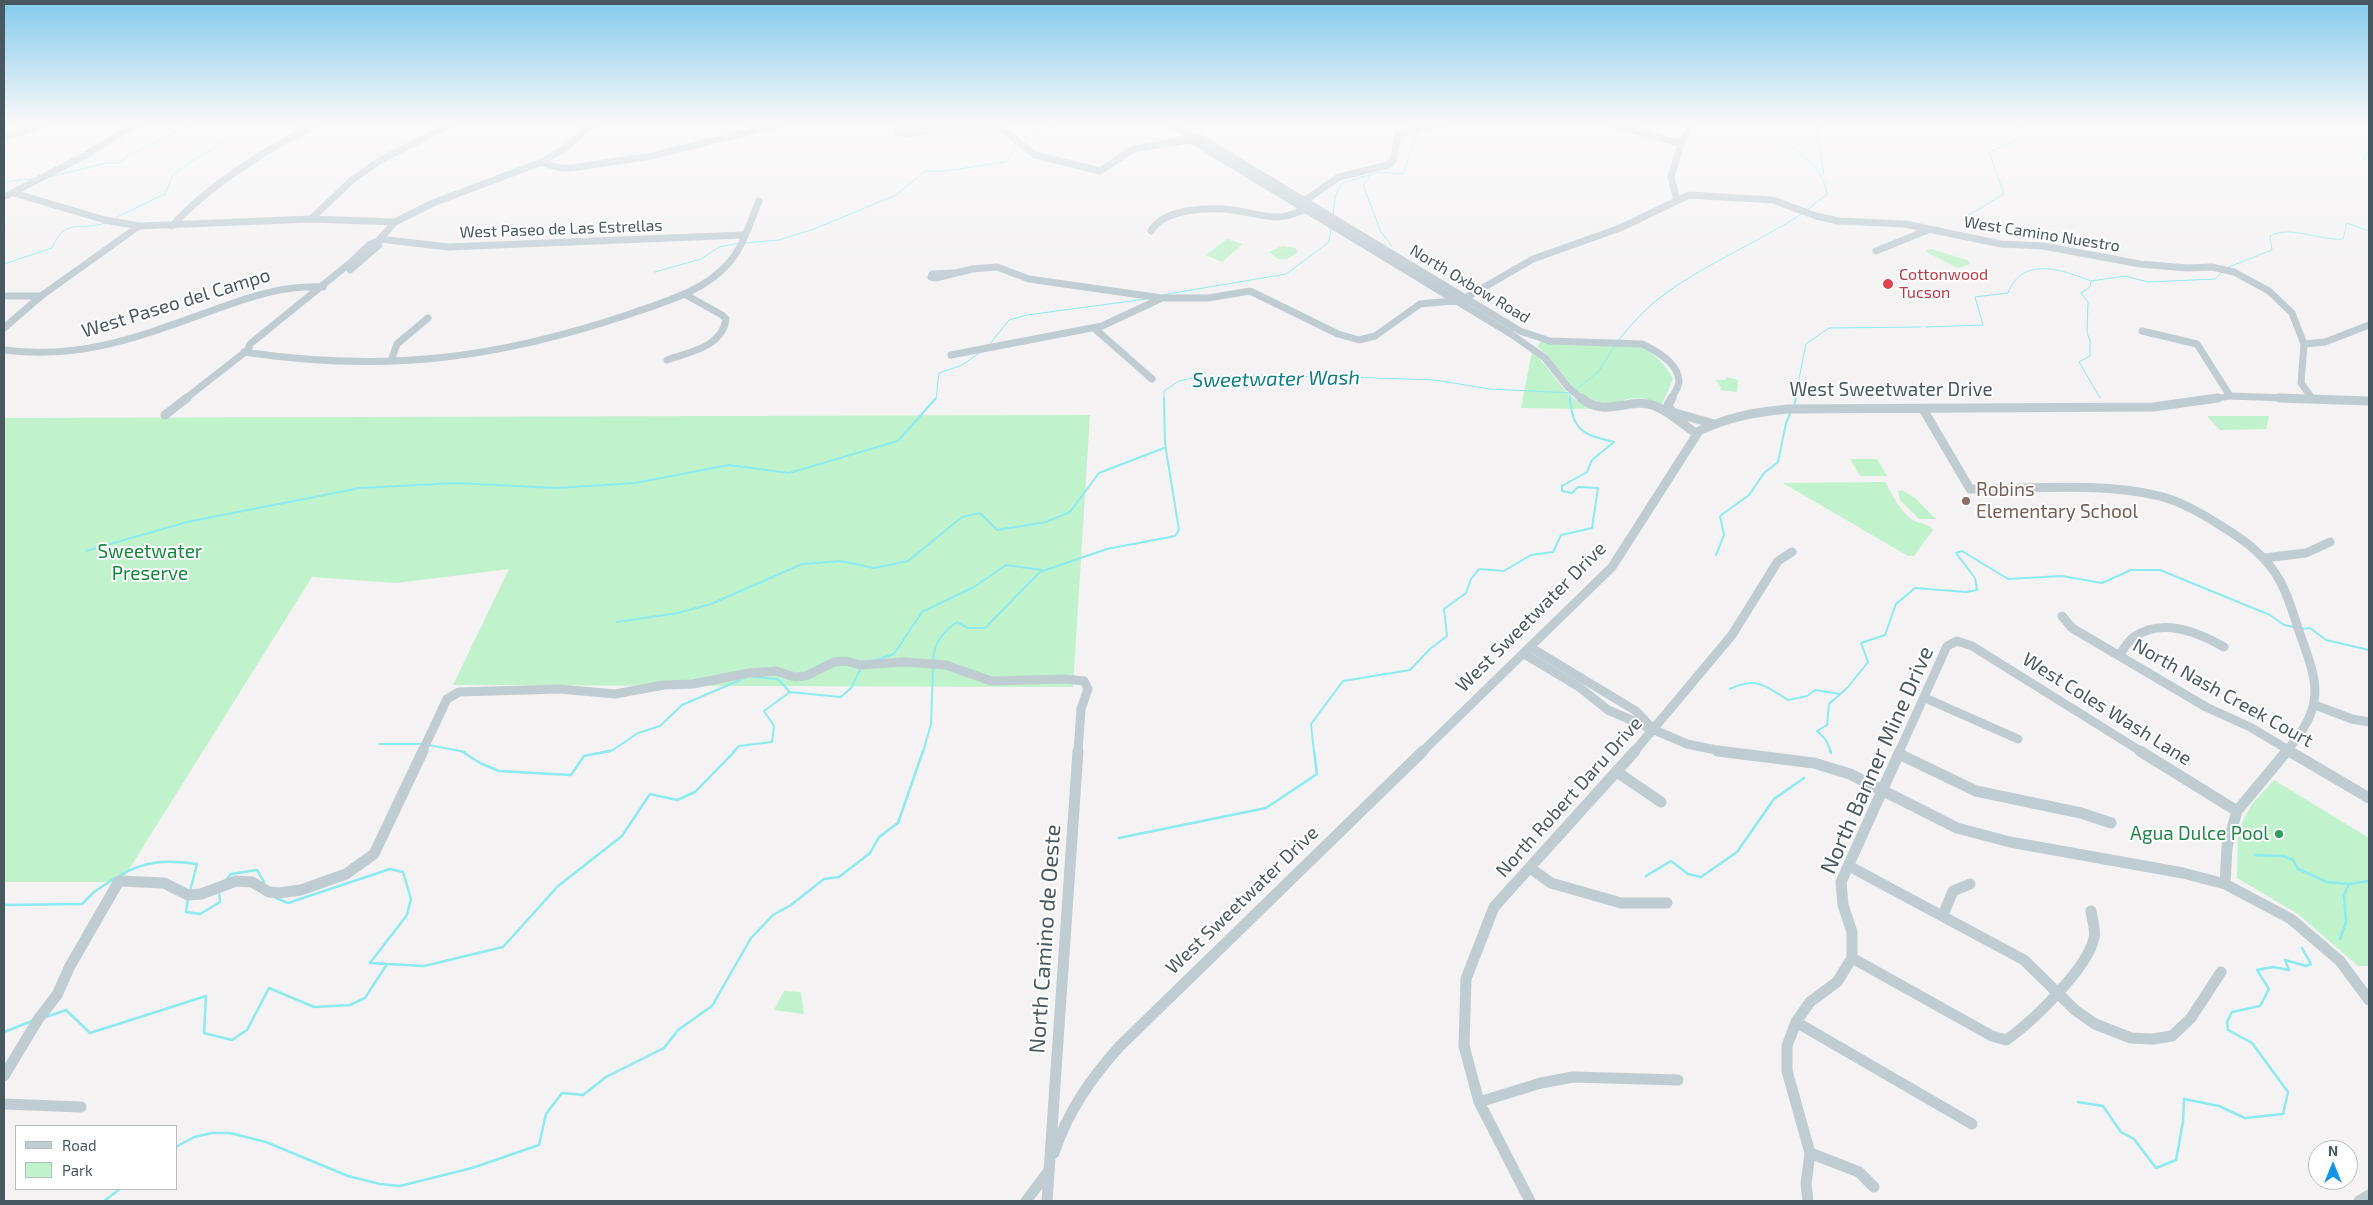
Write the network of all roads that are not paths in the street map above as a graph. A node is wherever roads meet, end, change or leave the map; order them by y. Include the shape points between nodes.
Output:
1 (38, 180) edge
2 (227, 180) edge
3 (352, 180) edge
4 (491, 180) edge
5 (1256, 180) edge
6 (1270, 180) edge
7 (1334, 180) edge
8 (1672, 180) edge
9 (14, 193) junction
10 (4, 197) edge
11 (1677, 200) junction
12 (759, 201) dead end
13 (1304, 201) junction
14 (1304, 210) junction
15 (310, 219) junction
16 (397, 221) junction
17 (139, 226) junction
18 (172, 226) junction
19 (1935, 229) junction
20 (1151, 231) dead end
21 (743, 235) junction
22 (378, 240) junction
23 (1876, 251) dead end
24 (952, 272) dead end
25 (324, 287) junction
26 (686, 295) junction
27 (4, 296) edge
28 (42, 296) junction
29 (1465, 297) junction
30 (1162, 298) junction
31 (1453, 299) junction
32 (428, 318) dead end
33 (2369, 325) edge
34 (4, 328) edge
35 (1094, 328) junction
36 (2142, 331) dead end
37 (2304, 344) junction
38 (4, 350) edge
39 (246, 351) junction
40 (951, 355) dead end
41 (667, 360) dead end
42 (392, 361) junction
43 (1152, 379) dead end
44 (2230, 396) junction
45 (2311, 398) junction
46 (2369, 401) edge
47 (1923, 409) junction
48 (164, 415) dead end
49 (1714, 424) junction
50 (1697, 434) junction
51 (2330, 542) dead end
52 (1792, 552) dead end
53 (2264, 558) junction
54 (2062, 616) dead end
55 (1956, 639) joint
56 (2224, 647) dead end
57 (1527, 650) junction
58 (2119, 655) junction
59 (1084, 681) joint
60 (1925, 698) junction
61 (2314, 705) junction
62 (2369, 722) edge
63 (1653, 729) junction
64 (2018, 739) dead end
65 (2287, 749) junction
66 (1899, 754) junction
67 (1617, 772) junction
68 (1882, 790) junction
69 (2369, 798) edge
70 (1661, 802) dead end
71 (2237, 811) junction
72 (2111, 823) dead end
73 (1849, 866) junction
74 (1530, 868) junction
75 (1970, 884) dead end
76 (2226, 884) junction
77 (1667, 903) dead end
78 (2091, 911) dead end
79 (1943, 915) junction
80 (1852, 958) junction
81 (2221, 972) dead end
82 (2058, 993) junction
83 (2369, 1000) edge
84 (1796, 1022) junction
85 (4, 1076) edge
86 (1678, 1080) dead end
87 (1479, 1102) junction
88 (4, 1104) edge
89 (81, 1107) dead end
90 (1972, 1124) dead end
91 (1810, 1153) junction
92 (1049, 1171) junction
93 (1874, 1187) dead end
94 (2369, 1195) edge
95 (1026, 1201) edge
96 (1047, 1201) edge
97 (1530, 1201) edge
98 (1808, 1201) edge
99 (2359, 1201) edge

1 - 9 street
2 - 18 street via 190,207
3 - 15 street
4 - 16 street
5 - 14 street, North Oxbow Road
6 - 13 street, North Oxbow Road
7 - 13 street
8 - 11 street
9 - 10 street
9 - 17 street via 104,220
11 - 19 street, West Camino Nuestro via 1689,195 1773,200 1839,221
11 - 29 street, West Camino Nuestro via 1620,228 1533,259
12 - 21 street
13 - 14 street
13 - 29 street, North Oxbow Road
14 - 20 street via 1281,217 1226,209 1206,210 1159,219
14 - 31 street, North Oxbow Road
15 - 16 street
15 - 18 street
16 - 22 street
17 - 18 street
17 - 28 street
19 - 23 street via 1918,232
19 - 37 street, West Camino Nuestro via 2001,244 2043,246 2140,264 2212,267 2234,272 2254,281 2282,302 2292,314
21 - 22 street, West Paseo de Las Estrellas via 448,248
21 - 26 street via 727,265
22 - 25 street via 379,245
24 - 30 street, West Camino Nuestro via 997,267 1029,279
25 - 38 street, West Paseo del Campo via 281,287 96,348 57,353
25 - 39 street
26 - 41 street via 717,310 726,319 726,326 721,336 707,345
26 - 42 street via 540,342 450,357
27 - 28 street
28 - 34 street
29 - 31 street, West Camino Nuestro
29 - 49 street, North Oxbow Road via 1535,338 1628,342 1654,350 1676,368 1679,383 1668,405 1672,412
30 - 31 street, West Camino Nuestro via 1208,298 1250,291 1338,334 1359,340 1375,336 1420,304
30 - 35 street, West Camino Nuestro
31 - 50 street, North Oxbow Road via 1535,350 1586,402 1615,408 1640,403 1655,406
32 - 42 street via 396,344
33 - 37 street via 2324,342
35 - 40 street, West Camino Nuestro
35 - 43 street
36 - 44 street via 2197,344
37 - 45 street, West Camino Nuestro via 2301,383
39 - 42 street via 298,360
39 - 48 street
44 - 45 street, West Sweetwater Drive
44 - 47 street, West Sweetwater Drive via 2150,407
45 - 46 street, West Sweetwater Drive
47 - 49 street, West Sweetwater Drive via 1746,412
47 - 53 street via 1970,489 2130,491 2160,496 2243,539
49 - 50 street, West Sweetwater Drive
50 - 57 street, West Sweetwater Drive via 1612,567
51 - 53 street via 2318,551 2302,556
52 - 63 street, North Robert Daru Drive via 1778,560 1732,635
53 - 61 street via 2281,582 2313,668
54 - 58 street, North Nash Creek Court via 2072,628
55 - 60 street, North Banner Mine Drive via 1948,646
55 - 71 street, West Coles Wash Lane
56 - 58 street via 2185,630 2157,629 2133,638
57 - 63 street via 1636,712
57 - 63 street via 1608,710
57 - 92 street, West Sweetwater Drive via 1098,1068 1073,1106
58 - 65 street, North Nash Creek Court via 2206,707
59 - 85 street via 990,681 946,665 904,662 860,665 846,661 834,662 806,676 795,677 776,671 749,672 693,684 664,685 616,694 560,689 459,692 447,699 374,854 346,874 301,890 279,893 269,892 252,882 236,881 201,894 188,895 164,883 119,881 57,995
59 - 92 street, North Camino de Oeste via 1088,689 1081,708
60 - 64 street
60 - 66 street, North Banner Mine Drive
61 - 62 street
61 - 65 street via 2305,729
63 - 67 street, North Robert Daru Drive
63 - 68 street via 1688,744 1720,751 1814,763 1850,774
65 - 69 street, North Nash Creek Court
65 - 71 street
66 - 68 street, North Banner Mine Drive
66 - 72 street via 1948,780 1986,794 2092,815
67 - 70 street
67 - 74 street, North Robert Daru Drive
68 - 73 street, North Banner Mine Drive
68 - 76 street via 1957,828 2010,842 2183,873
71 - 76 street via 2227,847
73 - 79 street
73 - 80 street, North Banner Mine Drive via 1841,882 1843,904 1852,932
74 - 77 street via 1551,883 1621,903
74 - 87 street, North Robert Daru Drive via 1494,908 1466,979 1464,1046
75 - 79 street via 1953,891
76 - 83 street via 2291,919 2340,961
78 - 82 street via 2094,938 2086,957
79 - 82 street via 2024,960
80 - 82 street via 1992,1036 2006,1040
80 - 84 street via 1837,982 1810,1002
81 - 82 street via 2191,1018 2172,1036 2153,1040 2131,1038 2095,1024
84 - 90 street
84 - 91 street via 1787,1046 1787,1071
86 - 87 street via 1573,1077
87 - 97 street, North Robert Daru Drive
88 - 89 street
91 - 93 street via 1859,1172
91 - 98 street via 1806,1184
92 - 95 street, West Sweetwater Drive
92 - 96 street, North Camino de Oeste
94 - 99 street

